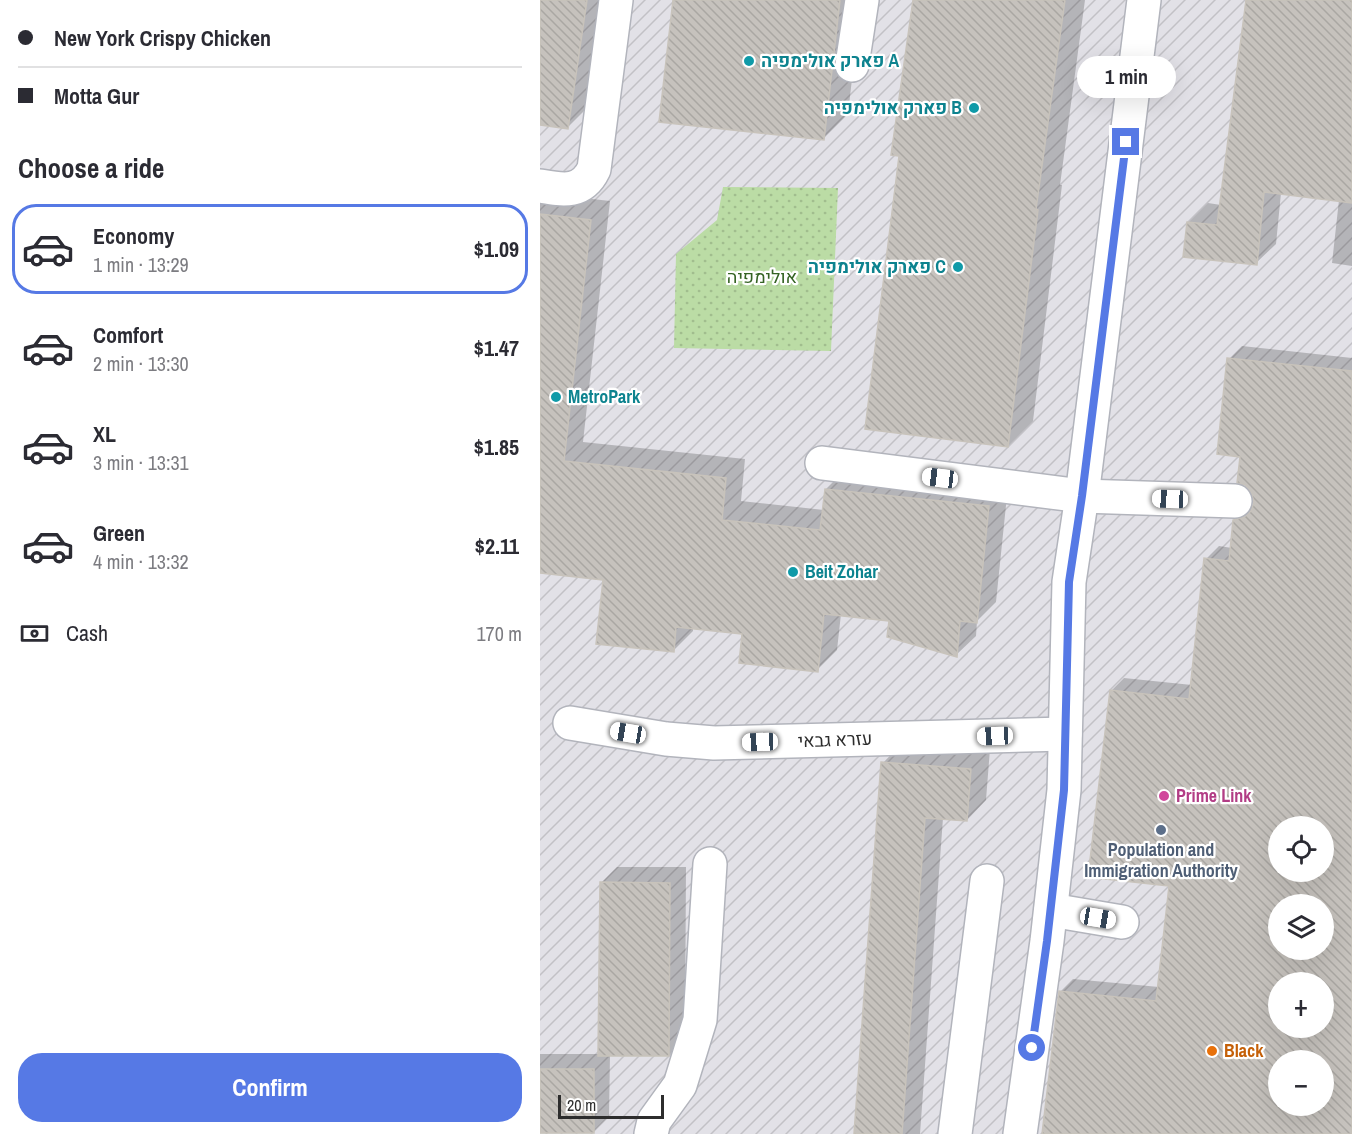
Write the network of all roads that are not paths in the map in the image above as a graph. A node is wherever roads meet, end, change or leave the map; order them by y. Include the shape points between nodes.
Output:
1 (616, 0) edge
2 (862, 0) edge
3 (1144, 0) edge
4 (852, 65) dead end
5 (540, 186) edge
6 (822, 463) dead end
7 (1082, 496) junction
8 (1235, 501) dead end
9 (570, 723) dead end
10 (1065, 734) junction
11 (710, 864) dead end
12 (987, 882) dead end
13 (1051, 910) junction
14 (1122, 922) dead end
15 (651, 1134) edge
16 (954, 1134) edge
17 (1020, 1134) edge

1 - 5 street via 594,169 579,186 566,190
2 - 4 street
3 - 7 street
6 - 7 street
7 - 8 street
7 - 10 street via 1069,582
9 - 10 street, עזרא גבאי via 714,743
10 - 13 street via 1064,790
11 - 15 street via 700,1020 680,1085 654,1121
12 - 16 street
13 - 14 street
13 - 17 street

